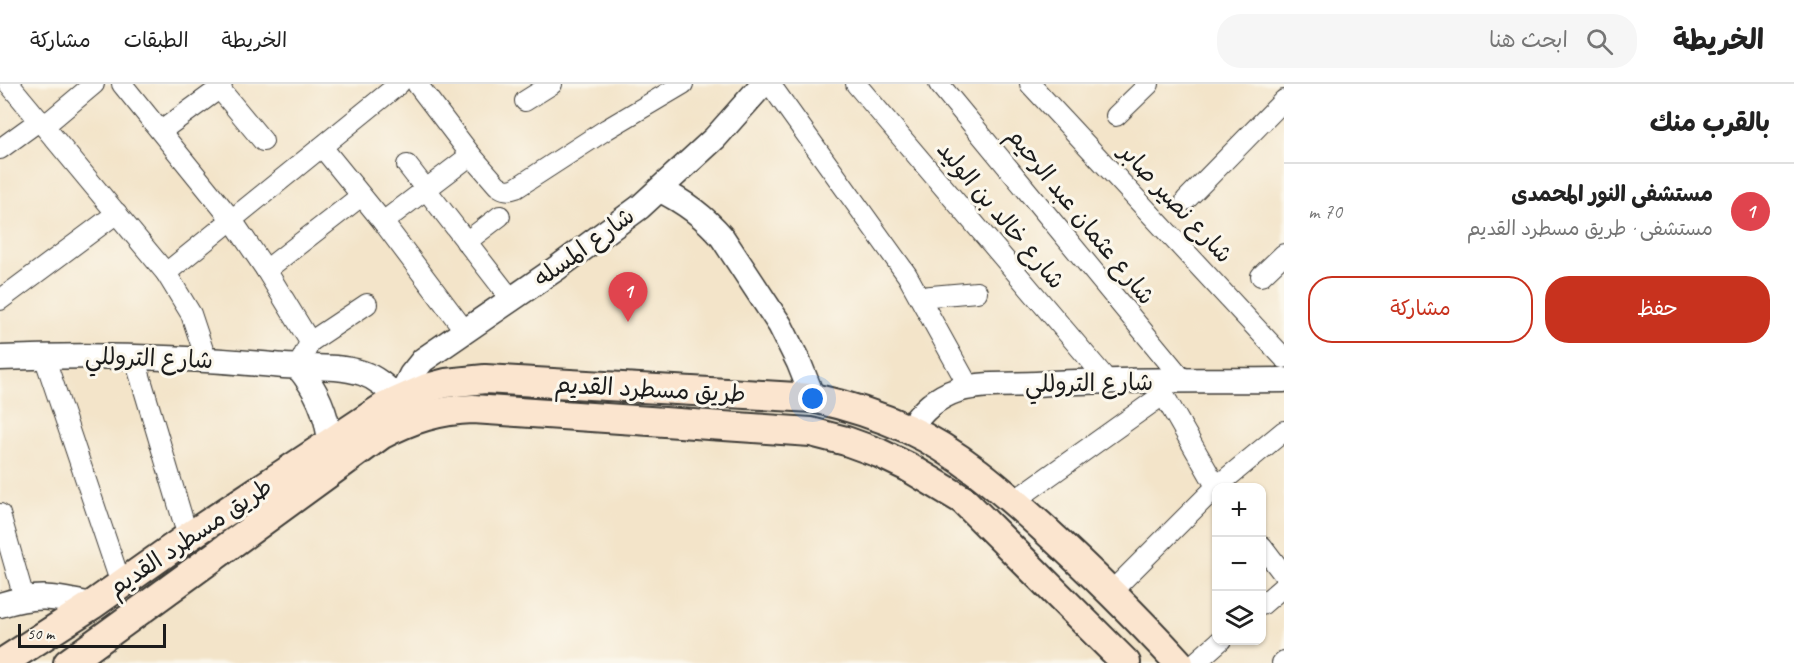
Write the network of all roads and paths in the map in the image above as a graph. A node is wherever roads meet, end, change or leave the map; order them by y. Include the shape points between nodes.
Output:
1 (9, 84) edge
2 (94, 84) edge
3 (122, 84) edge
4 (552, 84) edge
5 (683, 84) edge
6 (764, 84) edge
7 (770, 84) edge
8 (856, 84) edge
9 (939, 84) edge
10 (1030, 84) edge
11 (1149, 84) edge
12 (414, 85) edge
13 (220, 86) edge
14 (1284, 100) edge
15 (525, 101) dead end
16 (1116, 116) dead end
17 (42, 123) junction
18 (161, 131) junction
19 (263, 141) dead end
20 (322, 147) junction
21 (0, 149) edge
22 (471, 155) junction
23 (407, 165) dead end
24 (426, 190) junction
25 (660, 190) junction
26 (361, 196) junction
27 (1186, 200) dead end
28 (117, 213) junction
29 (500, 216) dead end
30 (232, 220) junction
31 (383, 222) junction
32 (466, 242) junction
33 (1284, 254) edge
34 (266, 270) junction
35 (166, 273) junction
36 (1261, 276) dead end
37 (977, 292) dead end
38 (920, 297) junction
39 (511, 299) junction
40 (0, 300) edge
41 (367, 304) dead end
42 (465, 331) junction
43 (310, 342) junction
44 (44, 356) junction
45 (134, 356) junction
46 (0, 358) edge
47 (1284, 358) edge
48 (206, 359) junction
49 (298, 367) junction
50 (1107, 380) junction
51 (1284, 380) edge
52 (1184, 381) junction
53 (969, 387) junction
54 (1160, 388) junction
55 (813, 398) junction
56 (399, 399) junction
57 (909, 429) junction
58 (1284, 431) edge
59 (330, 442) junction
60 (1214, 483) edge
61 (1221, 483) edge
62 (1212, 491) edge
63 (1014, 501) junction
64 (0, 514) edge
65 (189, 537) junction
66 (1266, 551) edge
67 (1284, 575) edge
68 (121, 584) junction
69 (1284, 586) edge
70 (1111, 592) junction
71 (24, 598) junction
72 (1266, 602) edge
73 (0, 605) edge
74 (92, 605) junction
75 (1215, 645) edge
76 (2, 663) edge
77 (68, 663) edge
78 (1126, 663) edge
79 (1179, 663) edge
80 (1195, 663) edge

1 - 17 street
2 - 17 street
3 - 18 street
4 - 15 street
5 - 22 street via 516,188 498,185
6 - 25 street, شارع المسله
7 - 38 street
8 - 50 street, شارع خالد بن الوليد
9 - 52 street, شارع عثمان عبد الرحيم
10 - 47 street, شارع نصير صابر
11 - 16 street
12 - 20 street
12 - 22 street
13 - 18 street
13 - 19 street
14 - 27 street
17 - 21 street
17 - 28 street
18 - 30 street
20 - 26 street
20 - 30 street
22 - 24 street
23 - 24 street
24 - 31 street
24 - 32 street
25 - 39 street, شارع المسله
25 - 55 street via 691,207 722,237 780,325
26 - 31 street
26 - 34 street
28 - 35 street
28 - 40 street
29 - 32 street
30 - 34 street
30 - 35 street
31 - 42 street
32 - 39 street
33 - 36 street
34 - 43 street
35 - 48 street via 191,314
37 - 38 street
38 - 53 street
39 - 42 street, شارع المسله
41 - 43 street
42 - 56 street, شارع المسله via 416,367
43 - 49 street
44 - 45 street, شارع التروللي
44 - 46 street, شارع التروللي
44 - 68 street
45 - 48 street, شارع التروللي
45 - 65 street
48 - 49 street, شارع التروللي
49 - 56 street, شارع التروللي via 342,368 363,374 383,384
49 - 59 street via 318,395
50 - 53 street, شارع التروللي
50 - 54 street, شارع التروللي
51 - 52 street, شارع التروللي
52 - 54 street, شارع التروللي
53 - 57 street, شارع التروللي via 934,402
54 - 60 street
54 - 63 street
55 - 56 main road, طريق مسطرد القديم via 485,379 446,383
55 - 57 main road, طريق مسطرد القديم
56 - 59 main road, طريق مسطرد القديم
57 - 63 main road, طريق مسطرد القديم via 959,459
58 - 61 street
59 - 65 main road, طريق مسطرد القديم
62 - 70 street
63 - 70 main road, طريق مسطرد القديم
64 - 71 street
65 - 68 main road, طريق مسطرد القديم
66 - 67 street
68 - 74 main road, طريق مسطرد القديم
69 - 72 street
70 - 79 main road, طريق مسطرد القديم
71 - 73 street
71 - 74 street via 54,597
74 - 76 main road
75 - 80 street
77 - 78 main road, طريق مسطرد القديم via 381,435 417,418 472,409 812,432 879,453 963,500

